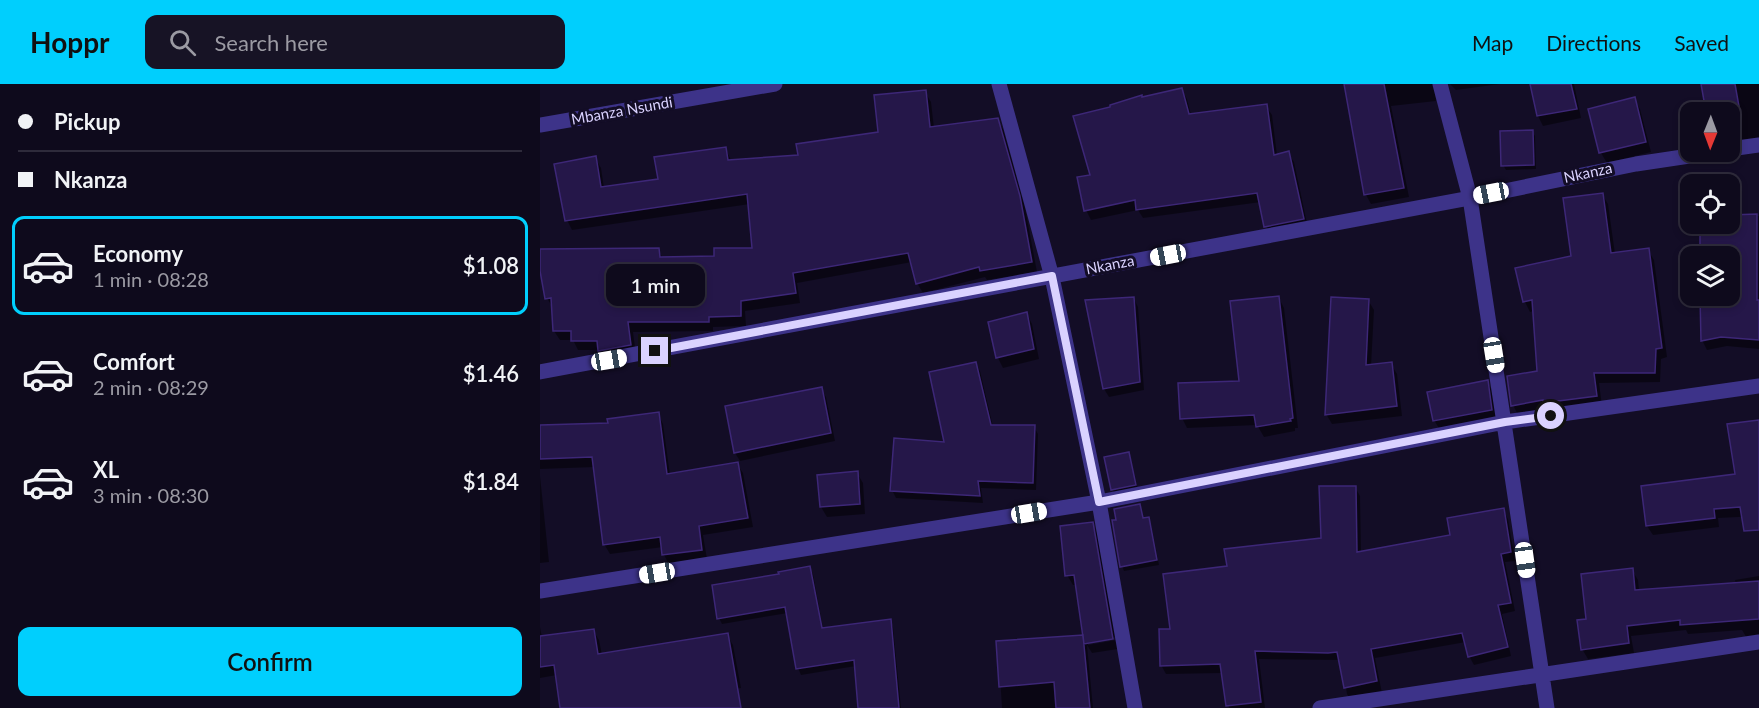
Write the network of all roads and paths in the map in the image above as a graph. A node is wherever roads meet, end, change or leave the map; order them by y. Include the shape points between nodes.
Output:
1 (775, 84) edge
2 (999, 84) edge
3 (1440, 84) edge
4 (540, 125) edge
5 (1759, 145) edge
6 (1740, 148) edge
7 (1680, 157) edge
8 (1470, 198) junction
9 (1052, 276) junction
10 (540, 372) edge
11 (1759, 386) edge
12 (1505, 422) junction
13 (1099, 502) junction
14 (540, 591) edge
15 (1759, 642) edge
16 (1541, 675) junction
17 (1136, 708) edge
18 (1320, 708) edge
19 (1547, 708) edge

1 - 4 street, Mbanza Nsundi
2 - 9 street
3 - 8 street
5 - 6 street
7 - 8 street, Nkanza
8 - 9 street, Nkanza
8 - 12 street
9 - 10 street, Nkanza
9 - 13 street
11 - 12 street
12 - 13 street
12 - 16 street
13 - 14 street
13 - 17 street
15 - 16 street
16 - 18 street
16 - 19 street

